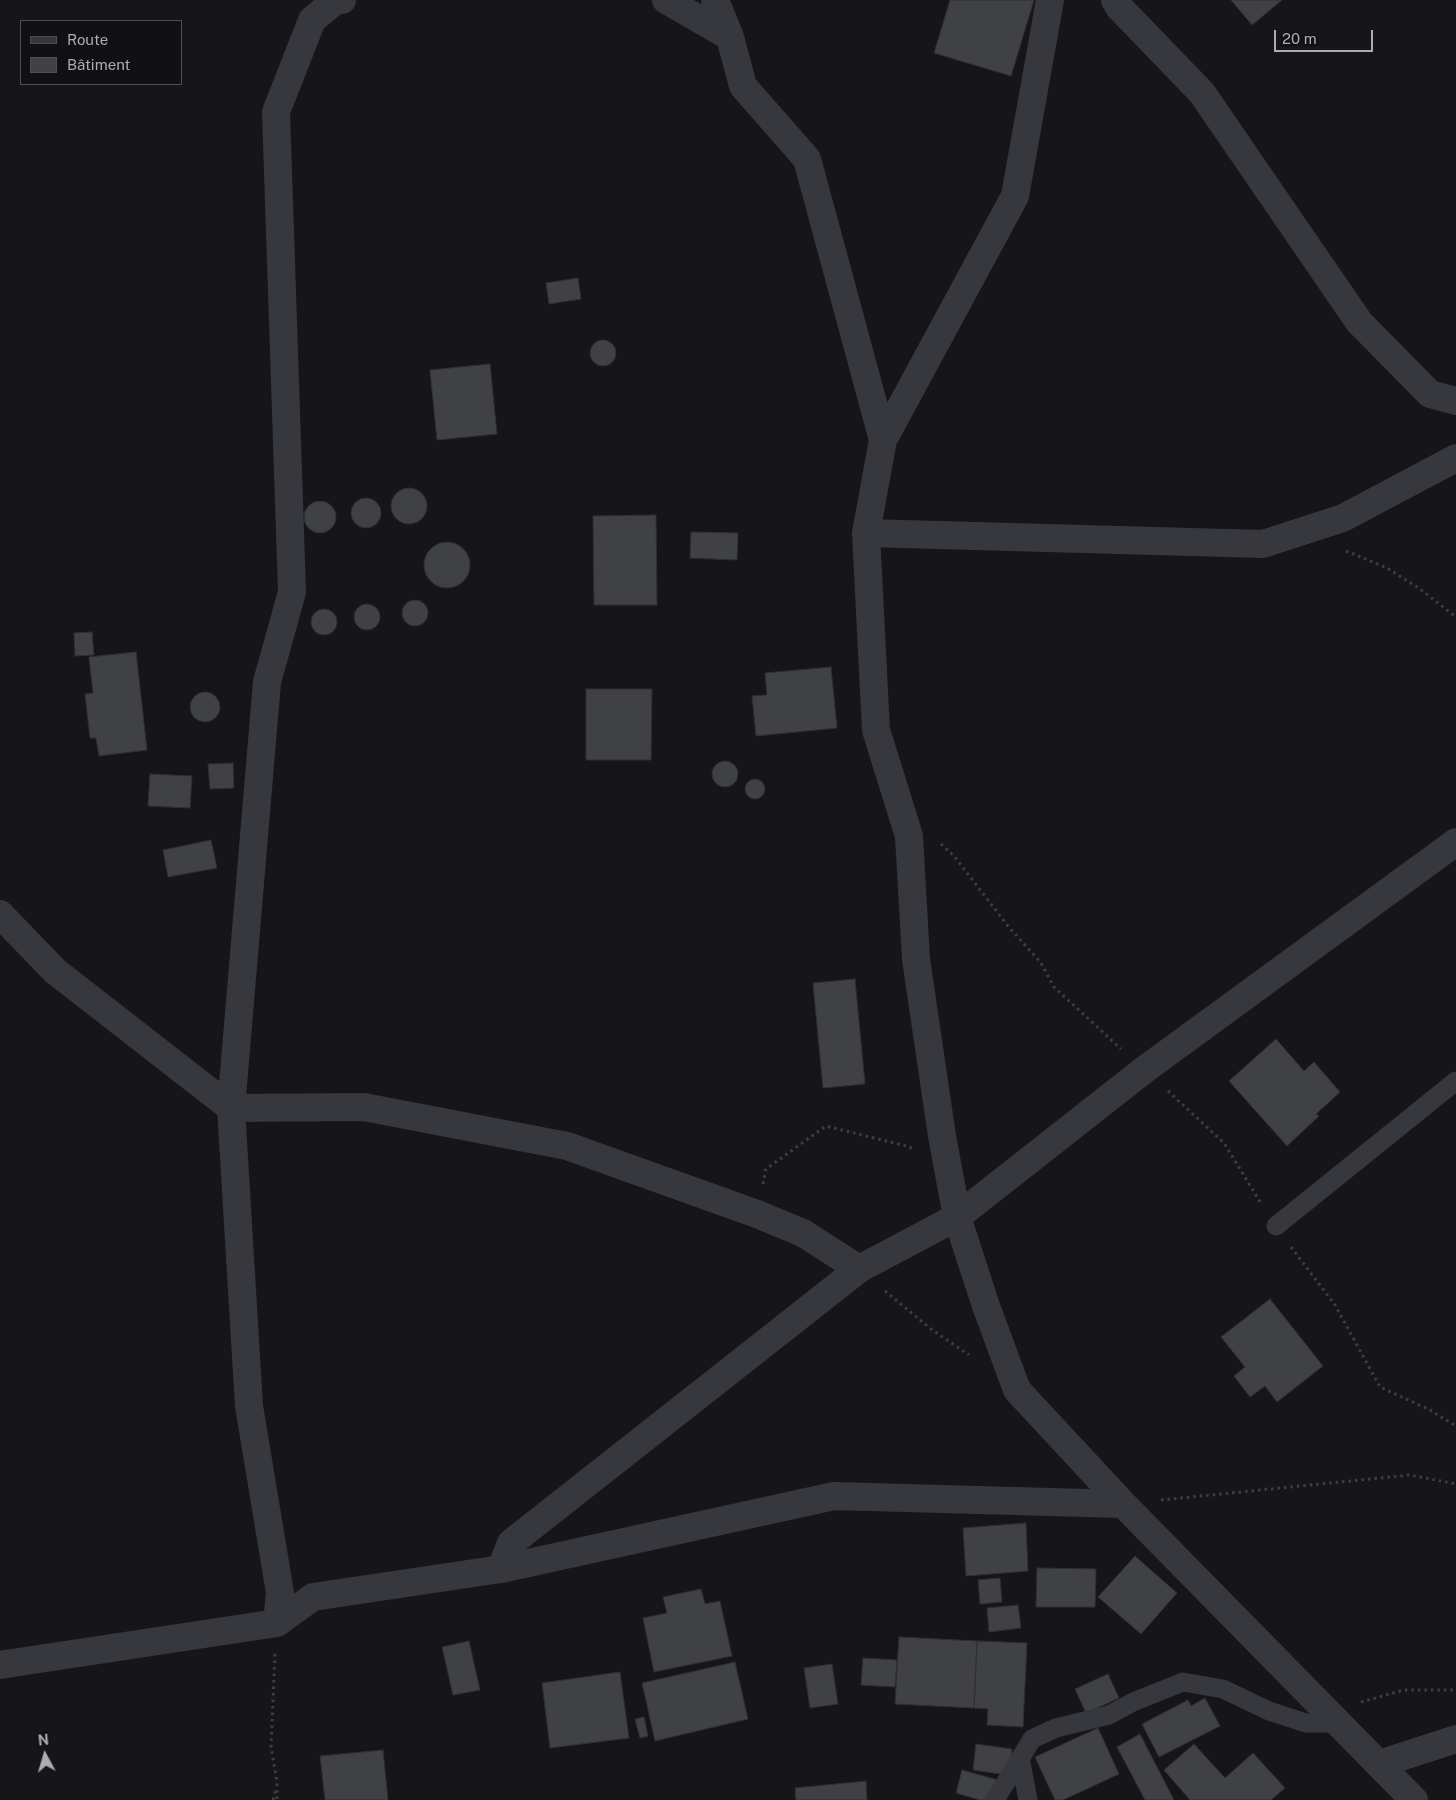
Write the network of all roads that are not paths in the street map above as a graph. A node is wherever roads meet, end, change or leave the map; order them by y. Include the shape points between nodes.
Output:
1 (337, 0) edge
2 (666, 0) edge
3 (715, 0) edge
4 (1050, 0) edge
5 (1115, 0) edge
6 (730, 37) junction
7 (1456, 401) edge
8 (883, 440) junction
9 (1456, 458) edge
10 (866, 533) junction
11 (1456, 842) edge
12 (0, 914) edge
13 (1456, 1081) edge
14 (231, 1108) junction
15 (957, 1217) junction
16 (1276, 1226) road end
17 (860, 1269) junction
18 (1123, 1504) junction
19 (501, 1569) junction
20 (277, 1623) junction
21 (0, 1664) edge
22 (1332, 1717) junction
23 (1456, 1739) edge
24 (1020, 1758) junction
25 (1379, 1764) junction
26 (995, 1800) edge
27 (1028, 1800) edge
28 (1414, 1800) edge

1 - 14 street via 312,20 276,112 292,592 267,682
2 - 6 street
3 - 6 street
4 - 8 street via 1015,196
5 - 7 street via 1202,93 1360,322 1430,394
6 - 8 street via 743,86 807,159
8 - 10 street
9 - 10 street via 1343,518 1263,544
10 - 15 street via 876,730 909,836 916,959
11 - 15 street via 1144,1070
12 - 14 street via 55,971
13 - 16 lane
14 - 17 street via 364,1107 567,1146 803,1233
14 - 20 street via 249,1406 280,1593
15 - 17 street
15 - 18 street via 1017,1390
17 - 19 street via 511,1543
18 - 19 street via 834,1496
18 - 22 street
19 - 20 street via 313,1597
20 - 21 street
22 - 24 lane via 1306,1724 1223,1689 1183,1682 1109,1715 1056,1728 1032,1739
22 - 25 street
23 - 25 street
24 - 26 lane
24 - 27 lane
25 - 28 street

